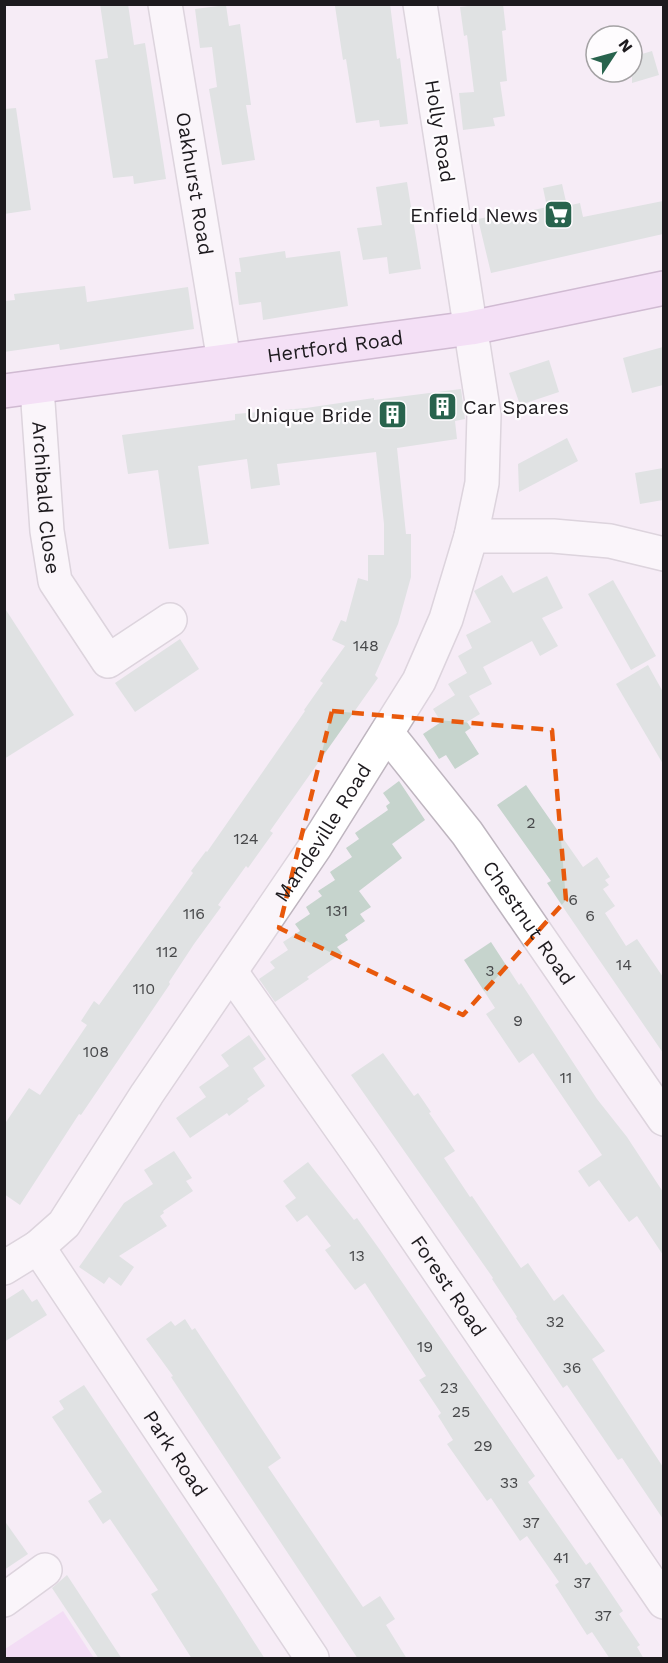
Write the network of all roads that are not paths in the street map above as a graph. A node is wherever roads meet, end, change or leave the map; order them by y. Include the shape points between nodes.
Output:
1 (165, 4) edge
2 (420, 4) edge
3 (663, 288) edge
4 (471, 328) junction
5 (224, 361) junction
6 (37, 388) junction
7 (4, 391) edge
8 (471, 536) junction
9 (663, 554) edge
10 (170, 620) dead end
11 (387, 733) junction
12 (231, 972) junction
13 (663, 1119) edge
14 (38, 1247) junction
15 (4, 1268) edge
16 (45, 1570) dead end
17 (4, 1600) edge
18 (663, 1602) edge
19 (312, 1659) edge

1 - 5 street, Oakhurst Road
2 - 4 street, Holly Road
3 - 4 main road, Hertford Road
4 - 5 main road, Hertford Road
4 - 8 street, Mandeville Road via 484,415 482,483
5 - 6 main road, Hertford Road
6 - 7 main road, Hertford Road
6 - 10 street, Archibald Close via 55,581 108,661
8 - 9 street via 553,536 610,542
8 - 11 street, Mandeville Road via 446,619 419,681
11 - 12 street, Mandeville Road
11 - 13 street, Chestnut Road via 467,833
12 - 14 street, Mandeville Road via 64,1224
12 - 18 street, Forest Road
14 - 15 street, Mandeville Road
14 - 19 street, Park Road
16 - 17 street

